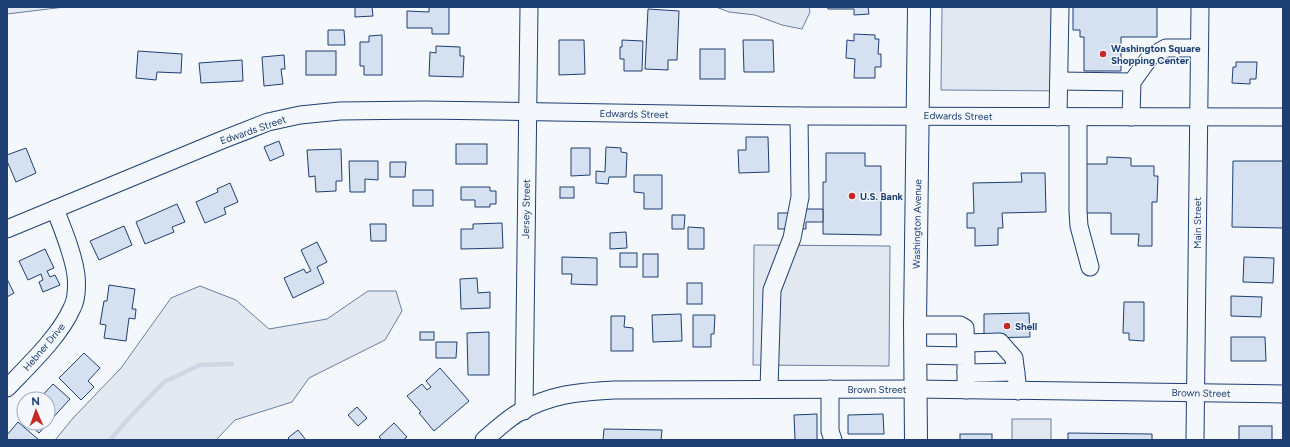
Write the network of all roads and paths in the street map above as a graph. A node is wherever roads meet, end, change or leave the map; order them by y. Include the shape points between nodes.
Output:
1 (529, 7) edge
2 (919, 7) edge
3 (1060, 7) edge
4 (1200, 7) edge
5 (1199, 48) junction
6 (1059, 81) junction
7 (1132, 82) junction
8 (527, 112) junction
9 (799, 116) junction
10 (918, 116) junction
11 (1058, 117) junction
12 (1078, 117) junction
13 (1131, 117) junction
14 (1198, 117) junction
15 (1283, 117) edge
16 (55, 209) junction
17 (7, 229) edge
18 (1090, 267) dead end
19 (915, 325) junction
20 (966, 349) junction
21 (915, 355) junction
22 (1016, 372) junction
23 (966, 373) junction
24 (7, 388) edge
25 (770, 389) junction
26 (830, 389) junction
27 (915, 390) junction
28 (966, 390) junction
29 (1018, 391) junction
30 (1196, 393) junction
31 (1283, 394) edge
32 (524, 411) junction
33 (484, 440) edge
34 (833, 440) edge
35 (916, 440) edge
36 (1195, 440) edge

1 - 8 street, Jersey Street
2 - 10 main road, Washington Avenue
3 - 6 street
4 - 5 street, Main Street
5 - 7 street via 1166,48 1150,57
5 - 14 street, Main Street
6 - 7 street
6 - 11 street
7 - 13 street
8 - 9 street, Edwards Street
8 - 16 street, Edwards Street via 340,111 292,116 232,136
8 - 32 street, Jersey Street
9 - 10 street, Edwards Street
9 - 25 street via 800,197 792,238 772,290
10 - 11 street, Edwards Street
10 - 19 main road, Washington Avenue
11 - 12 street, Edwards Street
12 - 13 street, Edwards Street
12 - 18 street via 1079,226
13 - 14 street, Edwards Street
14 - 15 street, Edwards Street
14 - 30 street, Main Street
16 - 17 street, Edwards Street
16 - 24 street, Hebner Drive via 76,275 73,307 65,322 39,354
19 - 20 street via 960,325 965,328
19 - 21 main road, Washington Avenue
20 - 21 street
20 - 22 street via 1000,342 1014,358
20 - 23 street
21 - 27 main road, Washington Avenue
22 - 23 street
22 - 29 street
23 - 28 street
25 - 26 street, Brown Street
25 - 32 street, Brown Street via 575,392 552,398
26 - 27 street, Brown Street
26 - 34 street via 830,431
27 - 28 street, Brown Street
27 - 35 main road, Washington Avenue
28 - 29 street, Brown Street
29 - 30 street, Brown Street
30 - 31 street, Brown Street
30 - 36 street, Main Street
32 - 33 street, Brown Street

